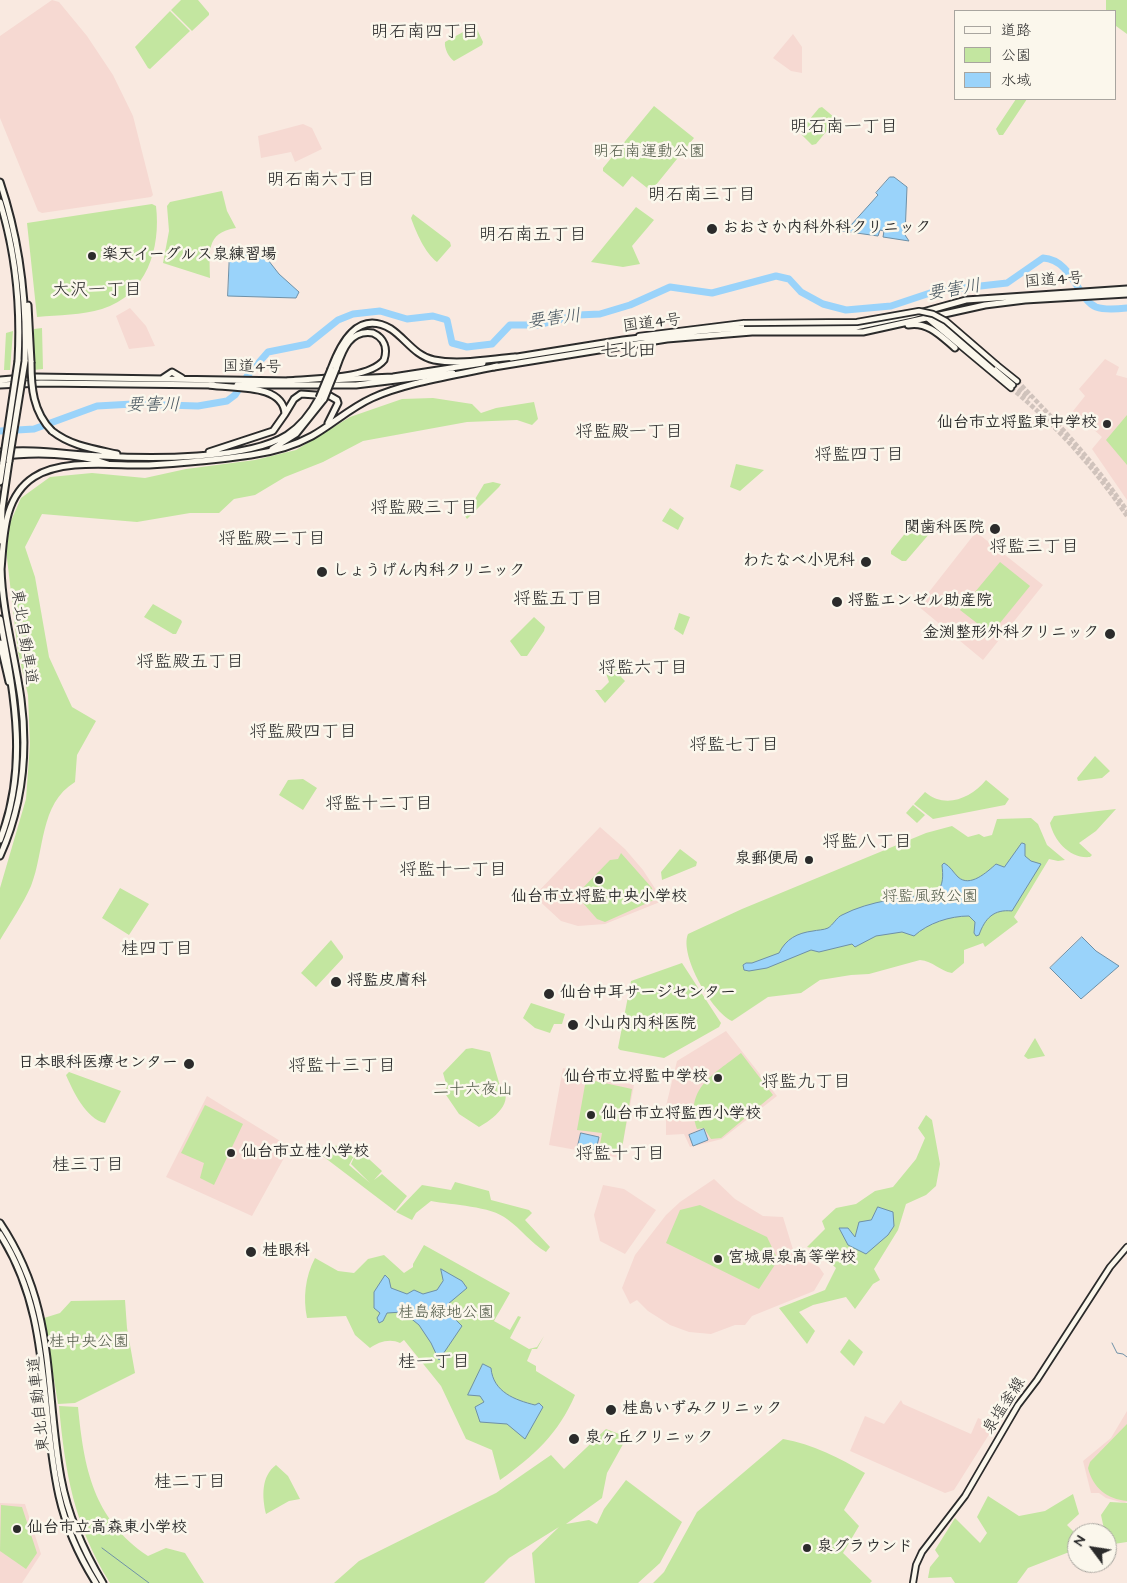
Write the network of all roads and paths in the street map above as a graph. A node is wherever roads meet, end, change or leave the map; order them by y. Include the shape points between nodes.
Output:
1 (0, 182) edge
2 (0, 202) edge
3 (1127, 289) edge
4 (1088, 294) junction
5 (1127, 294) edge
6 (1076, 295) junction
7 (923, 312) junction
8 (929, 317) junction
9 (891, 326) junction
10 (623, 340) junction
11 (955, 348) dead end
12 (516, 357) junction
13 (28, 362) junction
14 (497, 366) junction
15 (333, 369) junction
16 (0, 380) edge
17 (288, 381) junction
18 (0, 385) edge
19 (247, 385) junction
20 (321, 399) junction
21 (285, 414) junction
22 (326, 427) junction
23 (0, 452) edge
24 (250, 455) junction
25 (128, 456) junction
26 (197, 456) junction
27 (1, 459) edge
28 (109, 464) junction
29 (0, 482) edge
30 (1, 570) edge
31 (0, 619) edge
32 (0, 642) edge
33 (16, 719) junction
34 (0, 840) edge
35 (0, 856) edge
36 (0, 1223) edge
37 (0, 1234) edge
38 (1127, 1247) edge
39 (96, 1583) edge
40 (103, 1583) edge
41 (913, 1583) edge

1 - 13 highway, 東北自動車道 via 21,263
2 - 27 highway, bridge via 16,275 20,319 18,361
3 - 4 highway, 国道4号
4 - 5 highway, 国道4号
4 - 6 highway, 国道4号
6 - 7 highway, 国道4号 via 974,299
6 - 8 highway, 国道4号 via 985,304
7 - 8 main road
7 - 10 highway, 国道4号 via 851,328 753,327
8 - 9 highway, 国道4号
8 - 10 main road, bridge via 1014,384 946,321 919,311 857,322 744,323 654,333
9 - 11 highway via 924,326
9 - 14 highway, 国道4号 via 852,332 752,332 667,339
10 - 12 highway, 国道4号
12 - 15 highway via 433,360 419,354 391,329 369,325 346,337
12 - 17 highway, 国道4号 via 393,377
13 - 25 highway, bridge via 34,401 52,431 83,447
13 - 30 highway, 東北自動車道, bridge via 2,509
14 - 19 highway, 国道4号 via 356,386
14 - 22 highway via 374,397
15 - 17 highway via 346,345 359,333 373,333 384,343 384,360 368,370 346,376
15 - 20 highway, bridge
16 - 19 highway, 国道4号 via 36,377 238,380
17 - 19 highway, 国道4号
18 - 19 highway, 国道4号
19 - 21 highway via 274,394 283,403
20 - 24 highway via 296,434 276,447
20 - 26 highway via 306,419 285,436 248,449
21 - 22 highway via 301,394 333,398 338,406
21 - 26 highway via 273,431
22 - 24 highway via 295,444
23 - 25 highway via 24,450
24 - 28 highway via 167,464
25 - 26 highway
27 - 28 highway via 45,455 99,460
27 - 29 highway
28 - 30 highway via 57,468 25,483 13,499 8,514
30 - 35 highway, 東北自動車道 via 24,738 19,796
31 - 33 highway, 東北自動車道
32 - 33 highway
33 - 34 highway, 東北自動車道 via 16,777
36 - 40 highway, 東北自動車道 via 21,1259 37,1302 48,1353 58,1462 66,1500 80,1541
37 - 39 highway, 東北自動車道 via 27,1290 38,1330 52,1456 63,1512 77,1549
38 - 41 main road, 泉塩釜線 via 1110,1267 1018,1405 962,1500 922,1552

